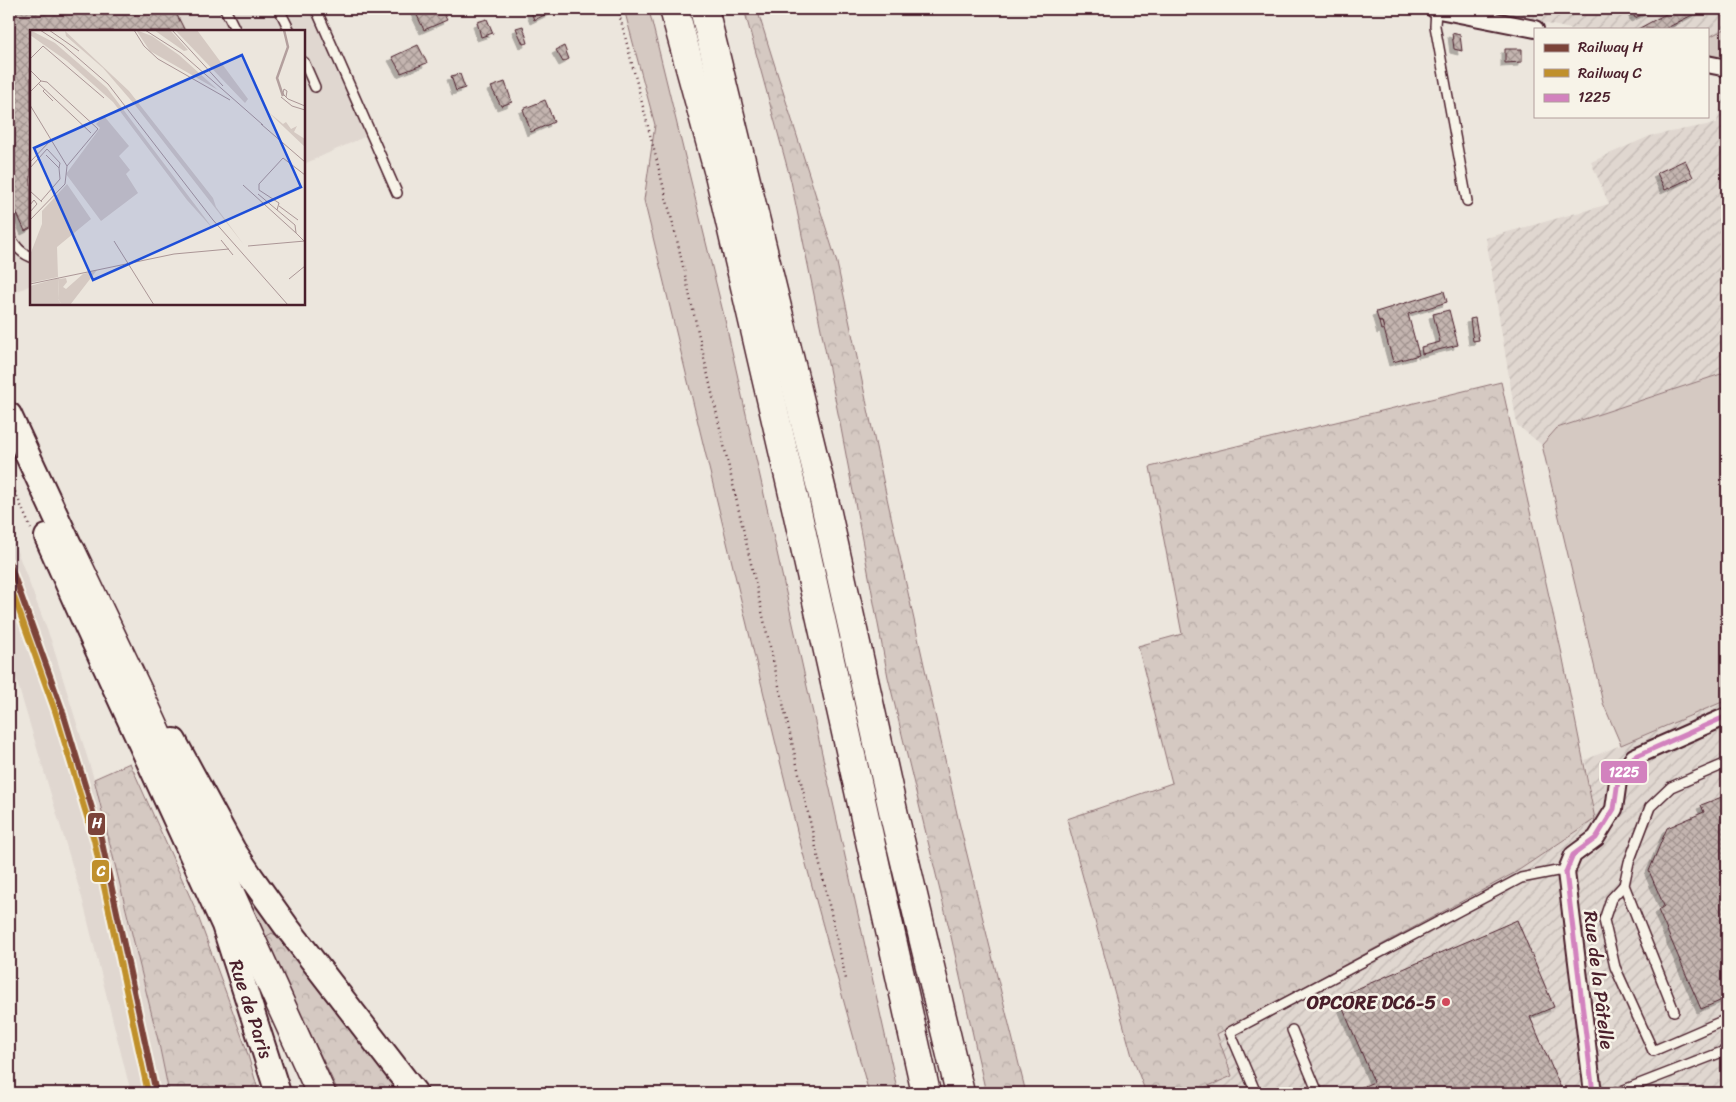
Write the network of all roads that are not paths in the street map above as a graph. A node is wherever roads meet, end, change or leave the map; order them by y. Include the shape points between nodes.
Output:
1 (224, 9) edge
2 (279, 9) edge
3 (316, 9) edge
4 (674, 9) edge
5 (704, 9) edge
6 (1436, 9) edge
7 (1534, 29) edge
8 (235, 30) edge
9 (290, 30) edge
10 (305, 64) edge
11 (1708, 64) edge
12 (1727, 68) edge
13 (315, 87) dead end
14 (398, 193) dead end
15 (1467, 202) dead end
16 (9, 234) edge
17 (30, 256) edge
18 (9, 415) edge
19 (9, 453) edge
20 (71, 550) junction
21 (1727, 716) edge
22 (1727, 763) edge
23 (1566, 872) junction
24 (1624, 885) junction
25 (224, 925) junction
26 (1674, 1011) dead end
27 (1727, 1018) edge
28 (1292, 1030) dead end
29 (1727, 1050) edge
30 (278, 1093) edge
31 (301, 1093) edge
32 (321, 1093) edge
33 (415, 1093) edge
34 (926, 1093) edge
35 (960, 1093) edge
36 (1256, 1093) edge
37 (1318, 1093) edge
38 (1593, 1093) edge
39 (1616, 1093) edge

1 - 8 lane
2 - 9 lane
3 - 14 lane
4 - 34 highway via 733,232
5 - 35 highway via 826,504
6 - 7 street
6 - 15 lane via 1435,26
10 - 13 lane
11 - 12 street
16 - 17 lane via 15,246
18 - 20 main road
19 - 25 main road, Rue de Paris
20 - 32 highway
20 - 33 main road via 233,850 286,926
21 - 23 street via 1634,757 1618,781 1614,809 1596,838 1573,854
22 - 24 lane via 1671,787 1650,807 1628,862
23 - 36 lane via 1521,878 1230,1032
23 - 38 street, Rue de la Pâtelle
24 - 26 lane
24 - 27 lane via 1611,899 1604,920 1615,967 1653,1051
25 - 30 main road, Rue de Paris
25 - 31 highway
28 - 37 lane
29 - 39 lane

